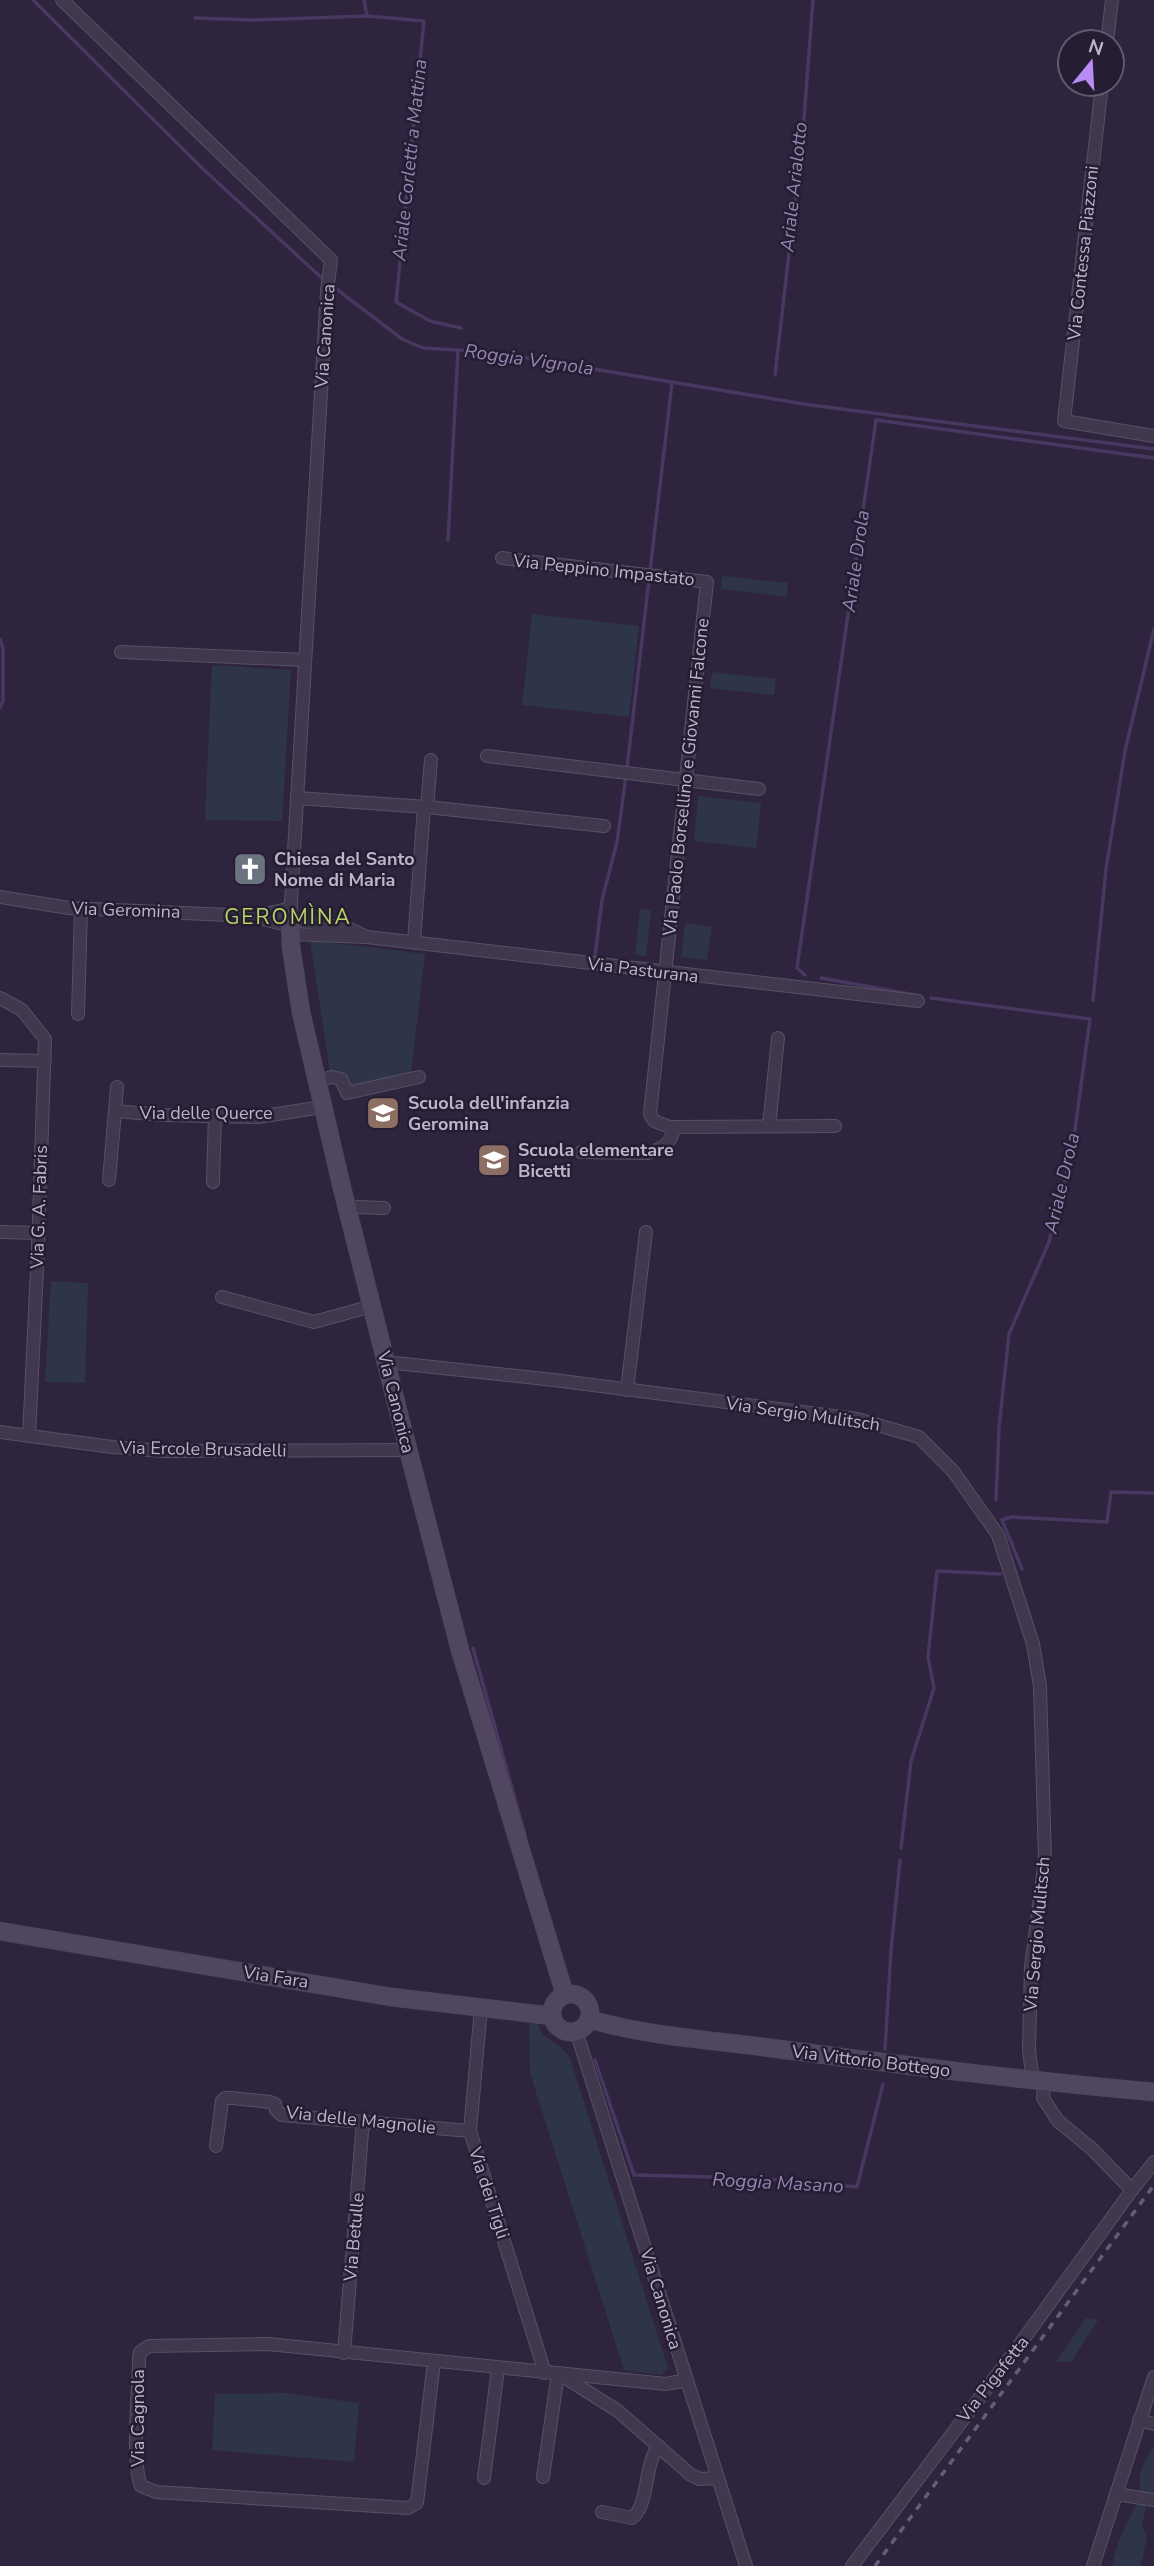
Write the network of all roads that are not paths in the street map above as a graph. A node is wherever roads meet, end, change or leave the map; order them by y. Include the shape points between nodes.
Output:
1 (62, 0) edge
2 (1112, 0) edge
3 (1109, 28) edge
4 (1100, 98) edge
5 (1154, 436) edge
6 (502, 558) dead end
7 (707, 582) joint
8 (121, 652) dead end
9 (305, 660) junction
10 (487, 756) dead end
11 (431, 760) dead end
12 (685, 780) junction
13 (760, 789) dead end
14 (297, 798) junction
15 (425, 807) junction
16 (604, 826) dead end
17 (0, 897) edge
18 (81, 908) junction
19 (290, 922) junction
20 (414, 942) junction
21 (666, 973) junction
22 (0, 998) edge
23 (918, 1001) dead end
24 (78, 1014) dead end
25 (778, 1038) dead end
26 (0, 1060) edge
27 (45, 1061) junction
28 (419, 1077) dead end
29 (317, 1081) junction
30 (117, 1087) dead end
31 (323, 1107) junction
32 (115, 1111) junction
33 (215, 1115) junction
34 (769, 1126) junction
35 (835, 1126) dead end
36 (674, 1127) junction
37 (580, 1152) dead end
38 (109, 1180) dead end
39 (213, 1182) dead end
40 (384, 1208) dead end
41 (347, 1209) junction
42 (0, 1232) edge
43 (646, 1232) dead end
44 (39, 1234) junction
45 (222, 1297) dead end
46 (372, 1306) junction
47 (386, 1362) junction
48 (627, 1390) junction
49 (0, 1433) edge
50 (29, 1436) junction
51 (408, 1450) junction
52 (0, 1931) edge
53 (565, 1995) junction
54 (481, 2008) junction
55 (552, 2016) junction
56 (582, 2025) junction
57 (1039, 2082) junction
58 (1154, 2092) edge
59 (363, 2121) junction
60 (470, 2132) junction
61 (216, 2146) dead end
62 (1154, 2162) edge
63 (1132, 2190) junction
64 (344, 2353) junction
65 (434, 2362) junction
66 (498, 2369) junction
67 (551, 2373) junction
68 (1154, 2378) edge
69 (625, 2380) junction
70 (687, 2381) junction
71 (605, 2402) junction
72 (1150, 2404) edge
73 (1139, 2420) junction
74 (1154, 2424) edge
75 (659, 2446) junction
76 (543, 2477) dead end
77 (484, 2478) dead end
78 (718, 2478) junction
79 (1116, 2494) junction
80 (1154, 2500) edge
81 (602, 2512) dead end
82 (746, 2566) edge
83 (852, 2566) edge
84 (1093, 2566) edge

1 - 9 street, Via Canonica via 331,260
2 - 3 street
4 - 5 street, Via Contessa Piazzoni via 1064,421
6 - 7 street, Via Peppino Impastato
7 - 12 street, VIa Paolo Borsellino e Giovanni Falcone
8 - 9 street
9 - 14 street, Via Canonica
10 - 12 street
11 - 15 street
12 - 13 street
12 - 21 street, VIa Paolo Borsellino e Giovanni Falcone
14 - 15 street
14 - 19 street, Via Canonica
15 - 16 street
15 - 20 street
17 - 18 street, Via Geromina
18 - 19 street, Via Geromina via 253,916
18 - 24 street
19 - 20 street, Via Pasturana
19 - 29 street, Via Canonica via 301,1012
20 - 21 street, Via Pasturana
21 - 23 street, Via Pasturana
21 - 36 street, VIa Paolo Borsellino e Giovanni Falcone via 649,1107 654,1121
22 - 27 street, Via G. A. Fabris via 22,1010 38,1028 45,1039
25 - 34 street
26 - 27 street
27 - 44 street, Via G. A. Fabris
28 - 29 street via 347,1093 341,1079
29 - 31 street, Via Canonica
30 - 32 street, Via delle Querce
31 - 33 street, Via delle Querce via 258,1117
31 - 41 street, Via Canonica
32 - 33 street, Via delle Querce
32 - 38 street
33 - 39 street
34 - 35 street
34 - 36 street
36 - 37 street via 671,1140 648,1153
40 - 41 street
41 - 46 street, Via Canonica
42 - 44 street
43 - 48 street
44 - 50 street, Via G. A. Fabris
45 - 46 street via 314,1322
46 - 47 street, Via Canonica
47 - 48 street, Via Sergio Mulitsch
47 - 51 street, Via Canonica
48 - 57 street, Via Sergio Mulitsch via 857,1419 919,1437 953,1471 998,1535 1033,1644 1041,1686 1045,1859 1031,1979 1029,2050
49 - 50 street, Via Ercole Brusadelli
50 - 51 street, Via Ercole Brusadelli via 164,1451
51 - 53 street, Via Canonica via 460,1650
52 - 54 street, Via Fara
53 - 55 street via 554,2005
53 - 56 street via 577,1995 586,2002 590,2014
54 - 55 street, Via Fara
54 - 60 street, Via dei Tigli
55 - 56 street via 564,2031
56 - 57 street, Via Vittorio Bottego
56 - 70 street, Via Canonica
57 - 58 street, Via Vittorio Bottego
57 - 63 street via 1058,2121
59 - 60 street, Via delle Magnolie
59 - 61 street, Via delle Magnolie via 282,2115 270,2102 225,2098
59 - 64 street, Via Betulle
60 - 67 street, Via dei Tigli
62 - 63 street, Via Pigafetta
63 - 83 street, Via Pigafetta
64 - 65 street, Via Cagnola
64 - 65 street, Via Cagnola via 268,2344 144,2348 139,2358 137,2459 141,2486 156,2492 402,2509 417,2502
65 - 66 street, Via Cagnola
66 - 67 street, Via Cagnola
66 - 77 street
67 - 69 street, Via Cagnola
67 - 71 street
67 - 76 street
68 - 72 street
69 - 70 street, Via Cagnola via 671,2385
69 - 71 street via 609,2383
70 - 78 street, Via Canonica
71 - 75 street
72 - 73 street
73 - 74 street
73 - 79 street
75 - 78 street via 700,2479
75 - 81 street via 635,2515
78 - 82 street, Via Canonica
79 - 80 street
79 - 84 street

